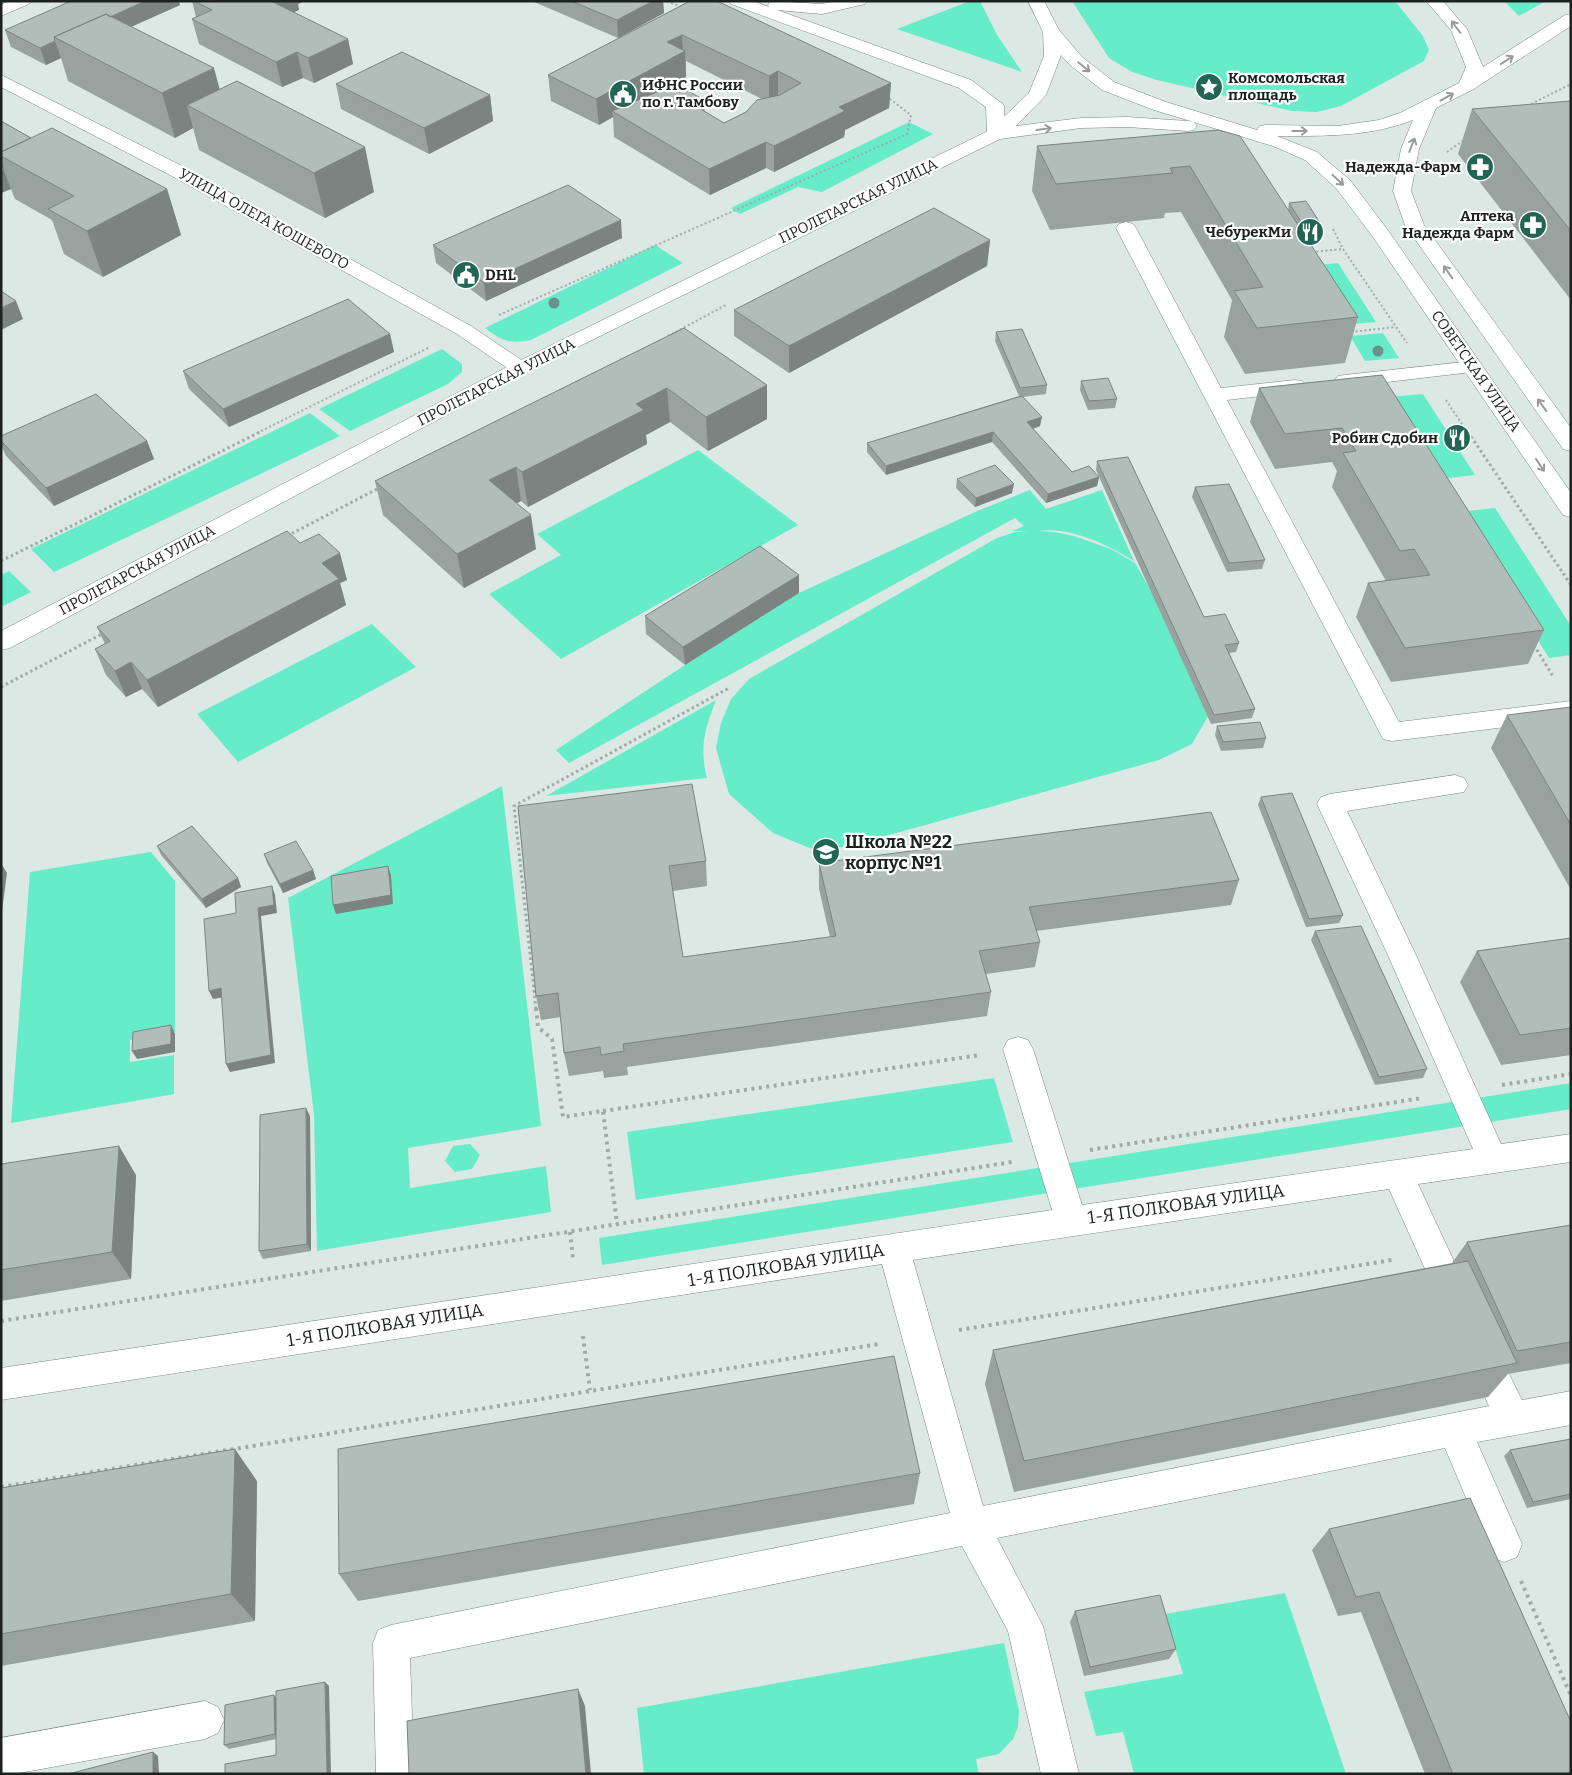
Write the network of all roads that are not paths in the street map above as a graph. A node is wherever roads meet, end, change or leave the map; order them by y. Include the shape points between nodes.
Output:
1 (23, 1) edge
2 (737, 1) edge
3 (752, 1) edge
4 (859, 1) edge
5 (1036, 1) edge
6 (1434, 1) edge
7 (1, 10) edge
8 (1571, 19) edge
9 (1051, 32) junction
10 (1, 80) edge
11 (1466, 86) junction
12 (1428, 107) junction
13 (1234, 129) junction
14 (996, 134) junction
15 (1126, 228) edge
16 (1473, 367) junction
17 (520, 368) junction
18 (1214, 395) junction
19 (1571, 444) edge
20 (1571, 510) edge
21 (1, 642) edge
22 (1571, 710) edge
23 (1455, 785) dead end
24 (1018, 1049) road end
25 (1571, 1148) edge
26 (1493, 1160) junction
27 (1397, 1173) junction
28 (1071, 1221) junction
29 (894, 1249) junction
30 (1, 1384) edge
31 (1571, 1408) edge
32 (1513, 1419) junction
33 (1454, 1429) junction
34 (971, 1526) junction
35 (1504, 1544) road end
36 (206, 1720) dead end
37 (1, 1757) edge
38 (395, 1774) edge
39 (1060, 1774) edge

1 - 7 main road
2 - 14 main road via 965,84 995,105
3 - 4 main road via 791,8 822,9
5 - 9 main road
11 -> 6 main road via 1475,67 1459,29
11 -> 8 main road
9 -> 13 main road via 1076,61 1108,86
9 - 14 main road via 1053,56 1037,95
10 - 17 main road, УЛИЦА ОЛЕГА КОШЕВОГО via 177,172 464,330
12 -> 11 main road
13 -> 12 main road via 1338,131 1381,125
19 -> 12 main road via 1415,225 1402,191 1410,149
14 -> 13 main road via 1108,122
13 -> 16 main road, СОВЕТСКАЯ УЛИЦА via 1280,142 1311,156 1343,184
14 - 17 main road, ПРОЛЕТАРСКАЯ УЛИЦА
15 - 18 main road
16 - 18 main road
16 -> 20 main road, СОВЕТСКАЯ УЛИЦА
17 - 21 main road, ПРОЛЕТАРСКАЯ УЛИЦА
18 - 22 main road via 1392,732
23 - 26 main road via 1330,804
24 - 28 main road
25 - 26 main road, 1-Я ПОЛКОВАЯ УЛИЦА
26 - 27 main road, 1-Я ПОЛКОВАЯ УЛИЦА
27 - 28 main road, 1-Я ПОЛКОВАЯ УЛИЦА
27 - 32 main road
28 - 29 main road, 1-Я ПОЛКОВАЯ УЛИЦА
29 - 30 main road, 1-Я ПОЛКОВАЯ УЛИЦА
29 - 34 main road
31 - 32 main road
32 - 33 main road
33 - 34 main road
33 - 35 main road
34 - 38 main road via 391,1643
34 - 39 main road via 1025,1626
36 - 37 main road

